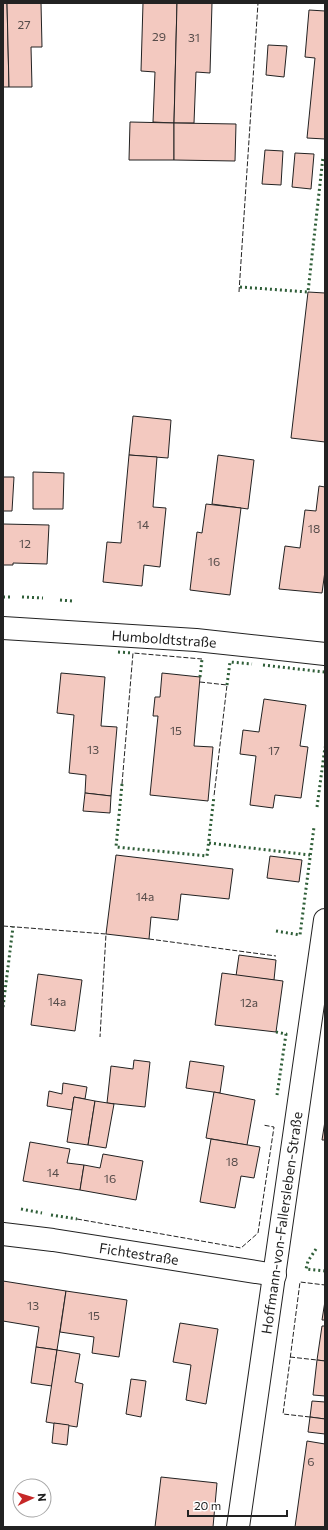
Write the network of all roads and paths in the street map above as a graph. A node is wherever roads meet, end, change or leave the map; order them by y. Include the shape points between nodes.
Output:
1 (3, 628) edge
2 (325, 654) edge
3 (325, 920) edge
4 (3, 1234) edge
5 (275, 1275) junction
6 (238, 1527) edge

1 - 2 street, Humboldtstraße via 196,640
3 - 5 street, Hoffmann-von-Fallersleben-Straße
4 - 5 street, Fichtestraße
5 - 6 street, Hoffmann-von-Fallersleben-Straße

